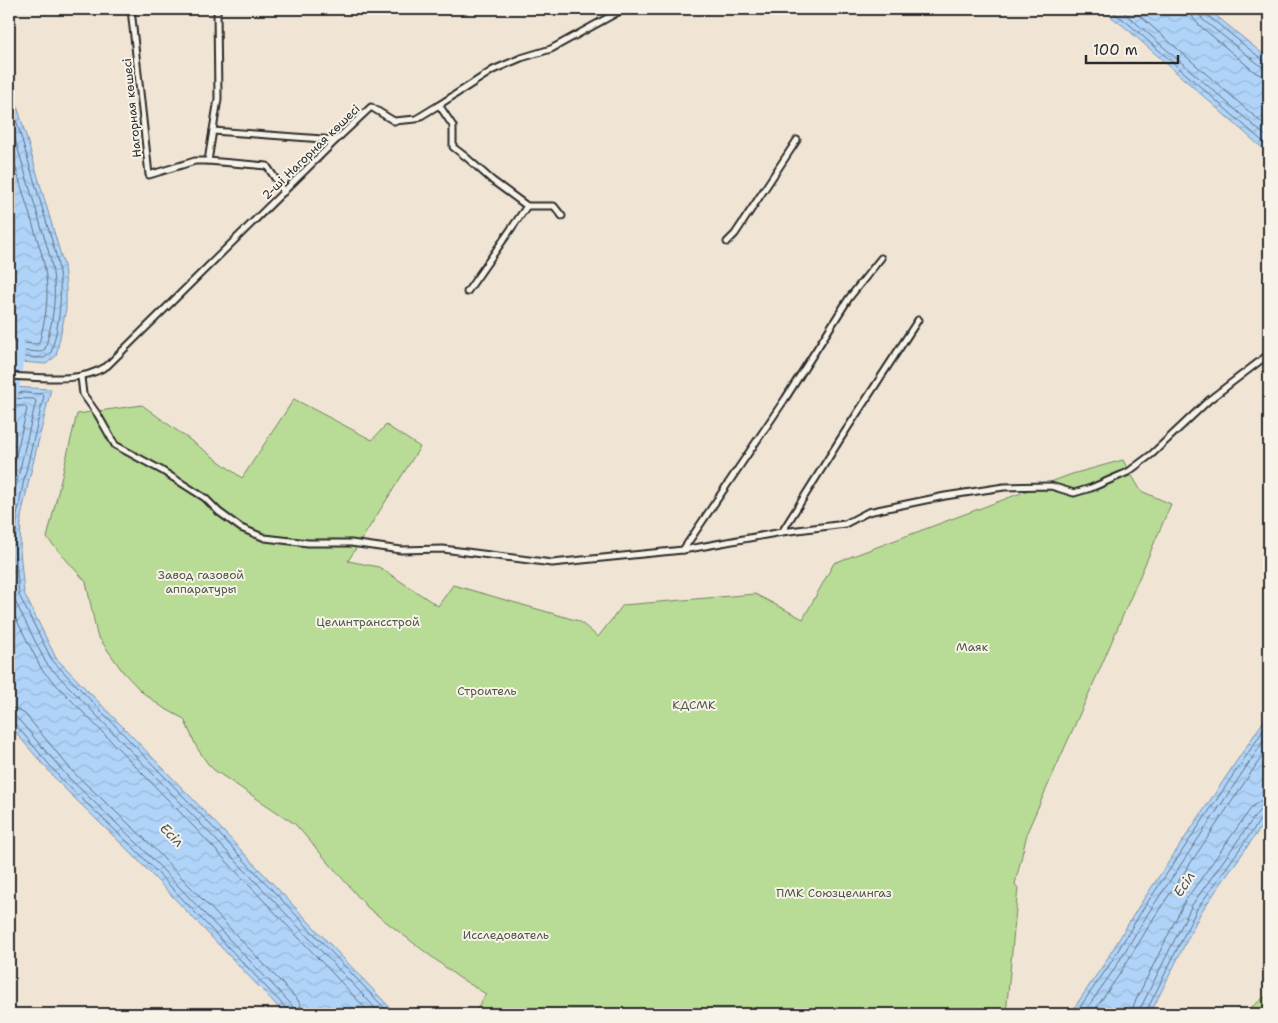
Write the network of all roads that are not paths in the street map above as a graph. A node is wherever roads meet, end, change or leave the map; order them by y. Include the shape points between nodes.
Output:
1 (131, 9) edge
2 (217, 9) edge
3 (620, 12) dead end
4 (439, 106) junction
5 (213, 131) junction
6 (336, 140) junction
7 (797, 140) dead end
8 (208, 161) junction
9 (284, 192) junction
10 (527, 206) junction
11 (562, 216) dead end
12 (726, 242) dead end
13 (880, 258) dead end
14 (467, 292) dead end
15 (918, 320) dead end
16 (1269, 354) edge
17 (9, 376) edge
18 (81, 377) junction
19 (782, 532) junction
20 (683, 550) junction

1 - 8 street, Нагорная көшесі via 149,174 195,161
2 - 5 street via 218,99
3 - 4 street, 2-ші Нагорная көшесі via 551,49 493,70
4 - 6 street, 2-ші Нагорная көшесі via 416,119 394,121 371,108
4 - 10 street via 453,126 453,147
5 - 6 street
5 - 8 street
6 - 9 street, 2-ші Нагорная көшесі
7 - 12 street via 735,234
8 - 9 street via 268,166
9 - 18 street, 2-ші Нагорная көшесі via 115,359 99,371
10 - 11 street via 554,206
10 - 14 street
13 - 20 street via 849,298 786,399
15 - 19 street
16 - 19 street via 1209,400 1152,454 1128,472 1091,488 1074,493 1051,486 1004,487 868,512 845,524
17 - 18 street, 2-ші Нагорная көшесі
18 - 20 street via 83,394 115,445 205,498 241,528 265,538 401,550 443,549 552,563
19 - 20 street

